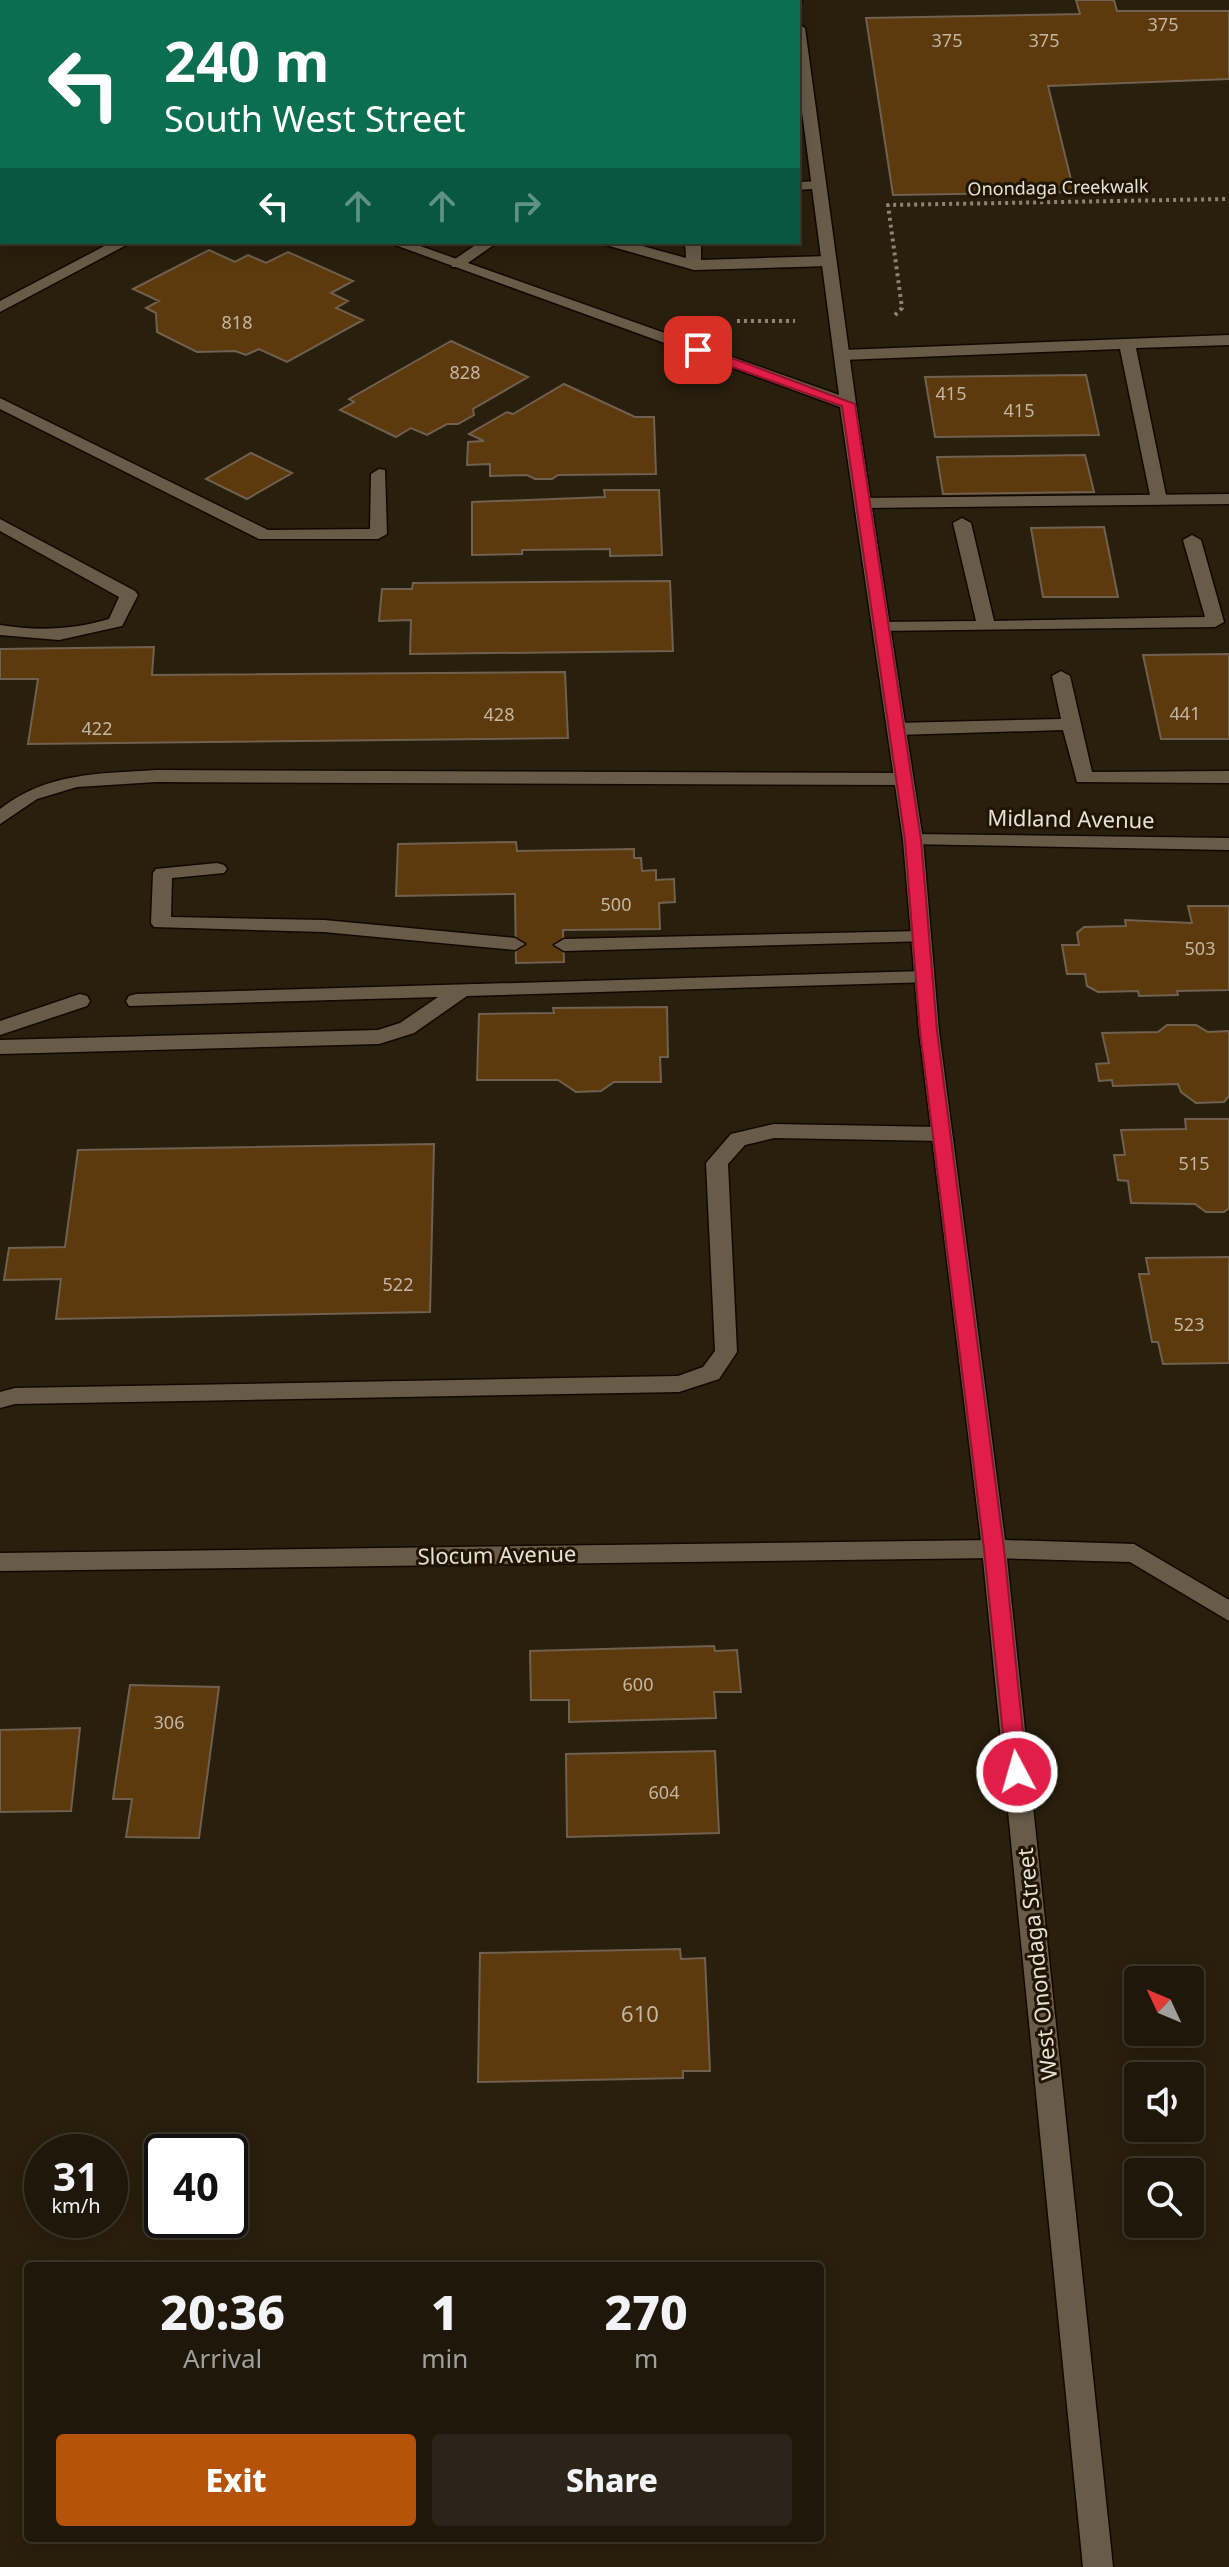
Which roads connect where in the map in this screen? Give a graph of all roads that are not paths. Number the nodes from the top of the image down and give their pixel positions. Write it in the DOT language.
graph roads {
  1 [pos="800,44"];
  2 [pos="819,185"];
  3 [pos="800,186"];
  4 [pos="120,244"];
  5 [pos="401,244"];
  6 [pos="487,244"];
  7 [pos="618,244"];
  8 [pos="693,244"];
  9 [pos="829,261"];
  10 [pos="457,264"];
  11 [pos="694,265"];
  12 [pos="0,307"];
  13 [pos="1229,340"];
  14 [pos="1127,344"];
  15 [pos="842,355"];
  16 [pos="0,403"];
  17 [pos="848,404"];
  18 [pos="379,474"];
  19 [pos="1229,499"];
  20 [pos="1159,500"];
  21 [pos="863,503"];
  22 [pos="962,523"];
  23 [pos="0,524"];
  24 [pos="1192,540"];
  25 [pos="1222,622"];
  26 [pos="986,626"];
  27 [pos="881,627"];
  28 [pos="0,630"];
  29 [pos="1061,676"];
  30 [pos="1071,724"];
  31 [pos="896,729"];
  32 [pos="1229,777"];
  33 [pos="903,779"];
  34 [pos="0,818"];
  35 [pos="913,840"];
  36 [pos="1229,844"];
  37 [pos="217,869"];
  38 [pos="921,937"];
  39 [pos="515,944"];
  40 [pos="564,945"];
  41 [pos="924,977"];
  42 [pos="462,990"];
  43 [pos="80,1001"];
  44 [pos="136,1001"];
  45 [pos="0,1028"];
  46 [pos="0,1047"];
  47 [pos="941,1134"];
  48 [pos="0,1400"];
  49 [pos="994,1549"];
  50 [pos="0,1562"];
  51 [pos="1229,1612"];
  52 [pos="1098,2567"];
  1 -- 2 [label="main road, West Onondaga Street"];
  2 -- 3 [label="main road"];
  2 -- 9 [label="main road, West Onondaga Street"];
  4 -- 12 [label="main road"];
  5 -- 10 [label="main road"];
  6 -- 10 [label="main road"];
  7 -- 11 [label="main road"];
  8 -- 11 [label="main road"];
  9 -- 11 [label="main road"];
  9 -- 15 [label="main road, West Onondaga Street"];
  10 -- 17 [label="main road"];
  13 -- 14 [label="main road"];
  14 -- 15 [label="main road"];
  14 -- 20 [label="main road"];
  15 -- 17 [label="main road, West Onondaga Street"];
  16 -- 18 [label="main road"];
  17 -- 21 [label="main road, West Onondaga Street"];
  19 -- 20 [label="main road"];
  20 -- 21 [label="main road"];
  21 -- 27 [label="main road, West Onondaga Street"];
  22 -- 26 [label="main road"];
  23 -- 28 [label="main road"];
  24 -- 25 [label="main road"];
  25 -- 26 [label="main road"];
  26 -- 27 [label="main road"];
  27 -- 31 [label="main road, West Onondaga Street"];
  29 -- 30 [label="main road"];
  30 -- 31 [label="main road"];
  30 -- 32 [label="main road"];
  31 -- 33 [label="main road, West Onondaga Street"];
  33 -- 34 [label="main road"];
  33 -- 35 [label="main road, West Onondaga Street"];
  35 -- 36 [label="main road, Midland Avenue"];
  35 -- 38 [label="main road, West Onondaga Street"];
  37 -- 39 [label="main road"];
  38 -- 40 [label="main road"];
  38 -- 41 [label="main road, West Onondaga Street"];
  41 -- 42 [label="main road"];
  41 -- 47 [label="main road, West Onondaga Street"];
  42 -- 44 [label="main road"];
  42 -- 46 [label="main road"];
  43 -- 45 [label="main road"];
  47 -- 48 [label="main road"];
  47 -- 49 [label="main road, West Onondaga Street"];
  49 -- 50 [label="main road, Slocum Avenue"];
  49 -- 51 [label="main road, Slocum Avenue"];
  49 -- 52 [label="main road, West Onondaga Street"];
}
